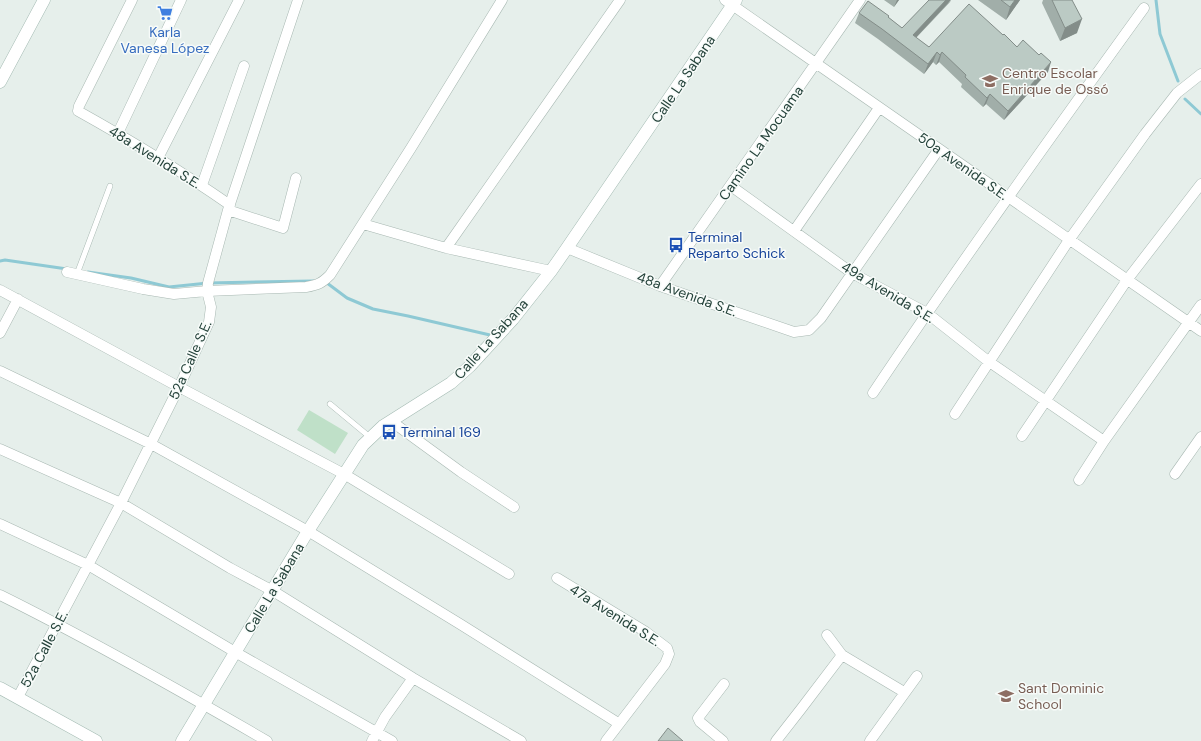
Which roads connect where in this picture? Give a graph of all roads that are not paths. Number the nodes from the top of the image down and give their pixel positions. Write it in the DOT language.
graph roads {
  1 [pos="44,0"];
  2 [pos="132,0"];
  3 [pos="182,0"];
  4 [pos="239,0"];
  5 [pos="298,0"];
  6 [pos="502,0"];
  7 [pos="620,0"];
  8 [pos="860,0"];
  9 [pos="731,2"];
  10 [pos="1144,8"];
  11 [pos="816,64"];
  12 [pos="244,66"];
  13 [pos="1201,74"];
  14 [pos="0,82"];
  15 [pos="879,108"];
  16 [pos="118,133"];
  17 [pos="939,149"];
  18 [pos="158,158"];
  19 [pos="296,178"];
  20 [pos="1201,184"];
  21 [pos="202,185"];
  22 [pos="110,186"];
  23 [pos="731,186"];
  24 [pos="1008,197"];
  25 [pos="229,208"];
  26 [pos="363,224"];
  27 [pos="794,231"];
  28 [pos="1069,240"];
  29 [pos="446,248"];
  30 [pos="567,248"];
  31 [pos="550,271"];
  32 [pos="852,272"];
  33 [pos="72,273"];
  34 [pos="1127,280"];
  35 [pos="660,286"];
  36 [pos="0,290"];
  37 [pos="207,291"];
  38 [pos="18,299"];
  39 [pos="1201,305"];
  40 [pos="926,313"];
  41 [pos="1189,323"];
  42 [pos="1201,331"];
  43 [pos="0,333"];
  44 [pos="988,361"];
  45 [pos="0,370"];
  46 [pos="179,387"];
  47 [pos="873,393"];
  48 [pos="1046,402"];
  49 [pos="330,404"];
  50 [pos="954,414"];
  51 [pos="391,421"];
  52 [pos="1022,436"];
  53 [pos="1201,437"];
  54 [pos="371,438"];
  55 [pos="1104,440"];
  56 [pos="151,444"];
  57 [pos="0,449"];
  58 [pos="344,474"];
  59 [pos="1176,474"];
  60 [pos="1079,480"];
  61 [pos="121,503"];
  62 [pos="514,507"];
  63 [pos="0,524"];
  64 [pos="308,532"];
  65 [pos="88,564"];
  66 [pos="509,574"];
  67 [pos="557,578"];
  68 [pos="273,591"];
  69 [pos="0,595"];
  70 [pos="57,624"];
  71 [pos="827,635"];
  72 [pos="236,652"];
  73 [pos="842,655"];
  74 [pos="917,676"];
  75 [pos="413,678"];
  76 [pos="724,684"];
  77 [pos="2,692"];
  78 [pos="904,692"];
  79 [pos="18,697"];
  80 [pos="204,704"];
  81 [pos="618,723"];
  82 [pos="374,736"];
  83 [pos="96,741"];
  84 [pos="182,741"];
  85 [pos="267,741"];
  86 [pos="392,741"];
  87 [pos="521,741"];
  88 [pos="606,741"];
  89 [pos="722,741"];
  90 [pos="776,741"];
  91 [pos="870,741"];
  1 -- 14 [label="street"];
  2 -- 16 [label="street, 48a Avenida S.E."];
  3 -- 16 [label="street"];
  4 -- 18 [label="street"];
  5 -- 25 [label="street, 52a Calle S.E."];
  6 -- 26 [label="street"];
  7 -- 29 [label="street"];
  8 -- 11 [label="street, Camino La Mocuama"];
  9 -- 11 [label="street, 50a Avenida S.E."];
  9 -- 30 [label="street, Calle La Sabana"];
  10 -- 24 [label="street"];
  11 -- 15 [label="street, 50a Avenida S.E."];
  11 -- 23 [label="street, Camino La Mocuama"];
  12 -- 21 [label="street"];
  13 -- 28 [label="street"];
  15 -- 17 [label="street, 50a Avenida S.E."];
  15 -- 27 [label="street"];
  16 -- 18 [label="street, 48a Avenida S.E."];
  17 -- 24 [label="street, 50a Avenida S.E."];
  17 -- 32 [label="street"];
  18 -- 21 [label="street, 48a Avenida S.E."];
  19 -- 25 [label="street, 48a Avenida S.E."];
  20 -- 34 [label="street"];
  21 -- 25 [label="street, 48a Avenida S.E."];
  22 -- 33 [label="lane"];
  23 -- 27 [label="street, 49a Avenida S.E."];
  23 -- 35 [label="street, Camino La Mocuama"];
  24 -- 28 [label="street, 50a Avenida S.E."];
  24 -- 40 [label="street"];
  25 -- 37 [label="street, 52a Calle S.E."];
  26 -- 29 [label="street"];
  26 -- 37 [label="street"];
  27 -- 32 [label="street, 49a Avenida S.E."];
  28 -- 34 [label="street, 50a Avenida S.E."];
  28 -- 44 [label="street"];
  29 -- 31 [label="street"];
  30 -- 31 [label="street, Calle La Sabana"];
  30 -- 35 [label="street, 48a Avenida S.E."];
  31 -- 51 [label="street, Calle La Sabana"];
  32 -- 35 [label="street, 48a Avenida S.E."];
  32 -- 40 [label="street, 49a Avenida S.E."];
  33 -- 37 [label="street"];
  34 -- 41 [label="street, 50a Avenida S.E."];
  34 -- 48 [label="street"];
  36 -- 38 [label="street"];
  37 -- 46 [label="street, 52a Calle S.E."];
  38 -- 43 [label="street"];
  38 -- 46 [label="street"];
  39 -- 41 [label="street"];
  40 -- 44 [label="street, 49a Avenida S.E."];
  40 -- 47 [label="street"];
  41 -- 42 [label="street, 50a Avenida S.E."];
  41 -- 55 [label="street"];
  44 -- 48 [label="street, 49a Avenida S.E."];
  44 -- 50 [label="street"];
  45 -- 56 [label="street"];
  46 -- 56 [label="street, 52a Calle S.E."];
  46 -- 58 [label="street"];
  48 -- 52 [label="street"];
  48 -- 55 [label="street, 49a Avenida S.E."];
  49 -- 54 [label="lane"];
  51 -- 54 [label="street, Calle La Sabana"];
  51 -- 62 [label="street"];
  53 -- 59 [label="street"];
  54 -- 58 [label="street, Calle La Sabana"];
  55 -- 60 [label="street"];
  56 -- 61 [label="street, 52a Calle S.E."];
  56 -- 64 [label="street"];
  57 -- 61 [label="street"];
  58 -- 64 [label="street, Calle La Sabana"];
  58 -- 66 [label="street"];
  61 -- 65 [label="street, 52a Calle S.E."];
  61 -- 68 [label="street"];
  63 -- 65 [label="street"];
  64 -- 68 [label="street, Calle La Sabana"];
  64 -- 81 [label="street"];
  65 -- 70 [label="street, 52a Calle S.E."];
  65 -- 72 [label="street"];
  67 -- 81 [label="street, 47a Avenida S.E."];
  68 -- 72 [label="street, Calle La Sabana"];
  68 -- 75 [label="street"];
  69 -- 70 [label="street"];
  70 -- 79 [label="street, 52a Calle S.E."];
  70 -- 80 [label="street"];
  71 -- 73 [label="street"];
  72 -- 80 [label="street, Calle La Sabana"];
  72 -- 82 [label="street"];
  73 -- 78 [label="street"];
  73 -- 90 [label="street"];
  74 -- 78 [label="street"];
  75 -- 82 [label="street"];
  75 -- 87 [label="street"];
  76 -- 89 [label="street"];
  77 -- 79 [label="street"];
  78 -- 91 [label="street"];
  79 -- 83 [label="street"];
  80 -- 84 [label="street, Calle La Sabana"];
  80 -- 85 [label="street"];
  81 -- 88 [label="street"];
  82 -- 86 [label="street"];
}
